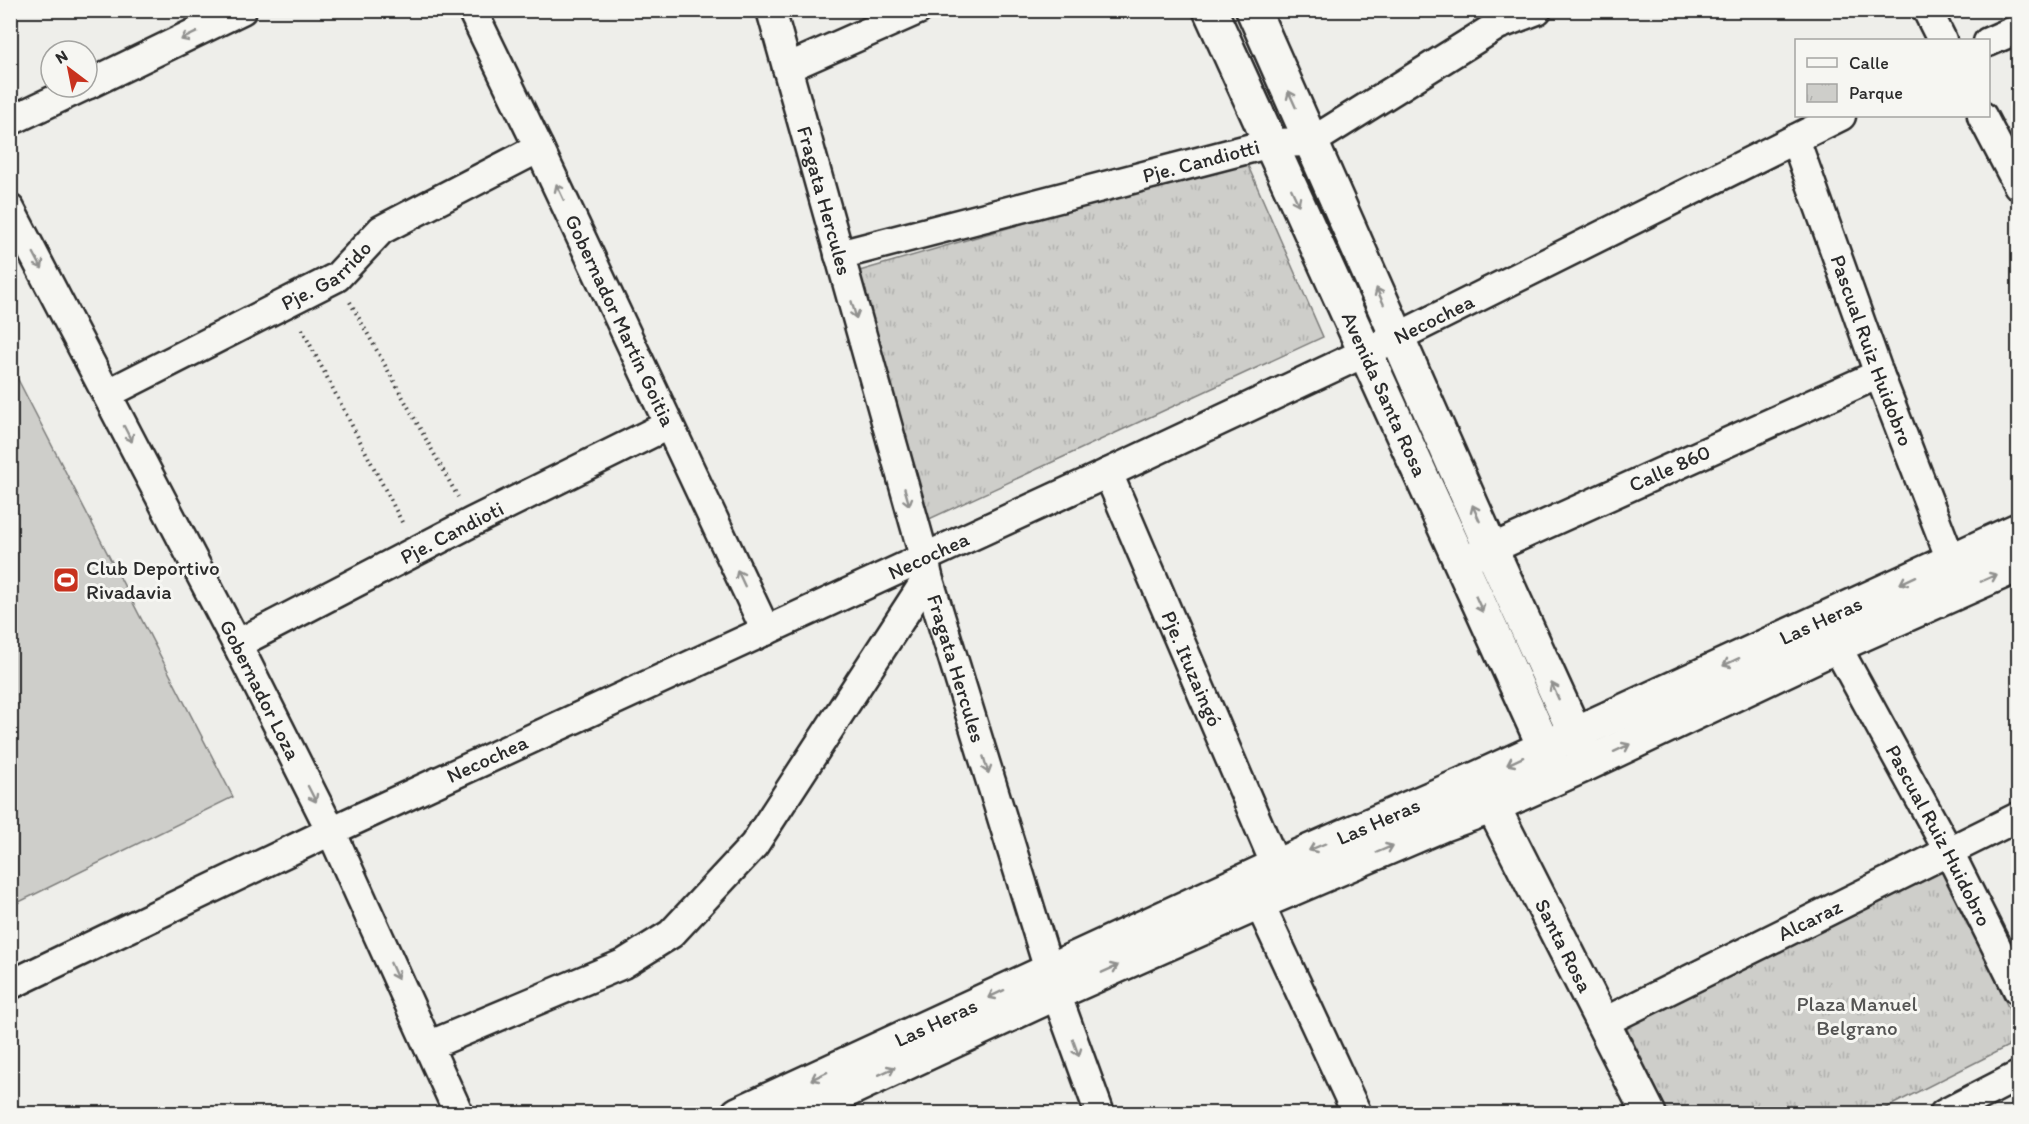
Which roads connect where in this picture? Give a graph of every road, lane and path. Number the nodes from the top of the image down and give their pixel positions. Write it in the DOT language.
graph roads {
  1 [pos="242,10"];
  2 [pos="472,10"];
  3 [pos="771,10"];
  4 [pos="918,10"];
  5 [pos="1210,10"];
  6 [pos="1254,10"];
  7 [pos="1536,10"];
  8 [pos="1927,10"];
  9 [pos="2019,29"];
  10 [pos="1942,39"];
  11 [pos="1990,42"];
  12 [pos="787,68"];
  13 [pos="99,79"];
  14 [pos="57,99"];
  15 [pos="1839,117"];
  16 [pos="1983,117"];
  17 [pos="10,121"];
  18 [pos="1796,139"];
  19 [pos="1311,142"];
  20 [pos="1271,143"];
  21 [pos="539,148"];
  22 [pos="2019,185"];
  23 [pos="10,209"];
  24 [pos="839,255"];
  25 [pos="337,277"];
  26 [pos="288,302"];
  27 [pos="1398,337"];
  28 [pos="1366,351"];
  29 [pos="1879,374"];
  30 [pos="107,394"];
  31 [pos="668,425"];
  32 [pos="1108,473"];
  33 [pos="472,522"];
  34 [pos="2019,530"];
  35 [pos="1491,549"];
  36 [pos="417,550"];
  37 [pos="1951,560"];
  38 [pos="1461,563"];
  39 [pos="2019,565"];
  40 [pos="926,567"];
  41 [pos="766,631"];
  42 [pos="1830,633"];
  43 [pos="237,644"];
  44 [pos="1574,734"];
  45 [pos="1545,747"];
  46 [pos="1589,763"];
  47 [pos="1558,776"];
  48 [pos="1486,792"];
  49 [pos="2019,817"];
  50 [pos="331,831"];
  51 [pos="1949,852"];
  52 [pos="1275,866"];
  53 [pos="1259,903"];
  54 [pos="1053,981"];
  55 [pos="10,985"];
  56 [pos="2019,990"];
  57 [pos="1602,1023"];
  58 [pos="428,1046"];
  59 [pos="2019,1076"];
  60 [pos="459,1113"];
  61 [pos="738,1113"];
  62 [pos="796,1113"];
  63 [pos="1100,1113"];
  64 [pos="1357,1113"];
  65 [pos="1649,1113"];
  66 [pos="1944,1113"];
  1 -- 13 [label="street, one-way"];
  2 -- 21 [label="street, Gobernador Martín Goitia"];
  3 -- 12 [label="street, Fragata Hercules"];
  4 -- 12 [label="street"];
  5 -- 20 [label="main road, Avenida Santa Rosa"];
  19 -- 6 [label="main road, Avenida Santa Rosa, one-way"];
  7 -- 19 [label="street"];
  8 -- 10 [label="street"];
  9 -- 11 [label="street"];
  12 -- 24 [label="street, Fragata Hercules"];
  14 -- 17 [label="street"];
  15 -- 18 [label="street, Necochea"];
  16 -- 22 [label="street"];
  18 -- 27 [label="street, Necochea"];
  18 -- 29 [label="street, Pascual Ruiz Huidobro"];
  19 -- 20 [label="street, Pje. Candiotti"];
  27 -- 19 [label="main road, Avenida Santa Rosa, one-way"];
  20 -- 24 [label="street, Pje. Candiotti"];
  20 -- 28 [label="main road, Avenida Santa Rosa, one-way"];
  21 -- 25 [label="street, Pje. Garrido"];
  31 -- 21 [label="street, Gobernador Martín Goitia, one-way"];
  23 -- 30 [label="street, Gobernador Loza, one-way"];
  24 -- 40 [label="street, Fragata Hercules, one-way"];
  25 -- 26 [label="street, Pje. Garrido"];
  25 -- 33 [label="path"];
  26 -- 30 [label="street, Pje. Garrido"];
  26 -- 36 [label="path"];
  27 -- 28 [label="street, Necochea"];
  35 -- 27 [label="main road, Avenida Santa Rosa, one-way"];
  28 -- 32 [label="street, Necochea"];
  28 -- 38 [label="main road, Avenida Santa Rosa"];
  29 -- 35 [label="street, Calle 860"];
  29 -- 37 [label="street, Pascual Ruiz Huidobro"];
  30 -- 43 [label="street, Gobernador Loza, one-way"];
  31 -- 33 [label="street, Pje. Candioti"];
  41 -- 31 [label="street, Gobernador Martín Goitia, one-way"];
  32 -- 40 [label="street, Necochea"];
  32 -- 52 [label="street, Pje. Ituzaingó"];
  33 -- 36 [label="street, Pje. Candioti"];
  34 -- 37 [label="main road, Las Heras"];
  35 -- 38 [label="street, Calle 860"];
  44 -- 35 [label="main road, Avenida Santa Rosa, one-way"];
  36 -- 43 [label="street, Pje. Candioti"];
  37 -- 42 [label="main road, Las Heras, one-way"];
  38 -- 45 [label="main road, Avenida Santa Rosa, one-way"];
  42 -- 39 [label="main road, Las Heras, one-way"];
  40 -- 41 [label="street, Necochea"];
  40 -- 54 [label="street, Fragata Hercules, one-way"];
  40 -- 58 [label="street"];
  41 -- 50 [label="street, Necochea"];
  42 -- 44 [label="main road, Las Heras, one-way"];
  46 -- 42 [label="main road, Las Heras, one-way"];
  42 -- 51 [label="street, Pascual Ruiz Huidobro"];
  43 -- 50 [label="street, Gobernador Loza, one-way"];
  44 -- 45 [label="main road, Las Heras"];
  44 -- 46 [label="main road, Avenida Santa Rosa"];
  45 -- 47 [label="main road, Avenida Santa Rosa"];
  45 -- 48 [label="main road, Las Heras, one-way"];
  46 -- 47 [label="main road, Las Heras"];
  47 -- 48 [label="main road, Las Heras"];
  48 -- 52 [label="main road, Las Heras, one-way"];
  53 -- 48 [label="main road, Las Heras, one-way"];
  48 -- 57 [label="main road, Santa Rosa"];
  49 -- 51 [label="street, Alcaraz"];
  50 -- 55 [label="street, Necochea"];
  50 -- 58 [label="street, Gobernador Loza, one-way"];
  51 -- 56 [label="street, Pascual Ruiz Huidobro"];
  51 -- 57 [label="street, Alcaraz"];
  52 -- 54 [label="main road, Las Heras"];
  54 -- 53 [label="main road, Las Heras, one-way"];
  53 -- 64 [label="street"];
  54 -- 61 [label="main road, Las Heras, one-way"];
  62 -- 54 [label="main road, Las Heras, one-way"];
  54 -- 63 [label="street, Fragata Hercules, one-way"];
  57 -- 65 [label="main road, Santa Rosa"];
  58 -- 60 [label="street, Gobernador Loza"];
  59 -- 66 [label="street"];
}
